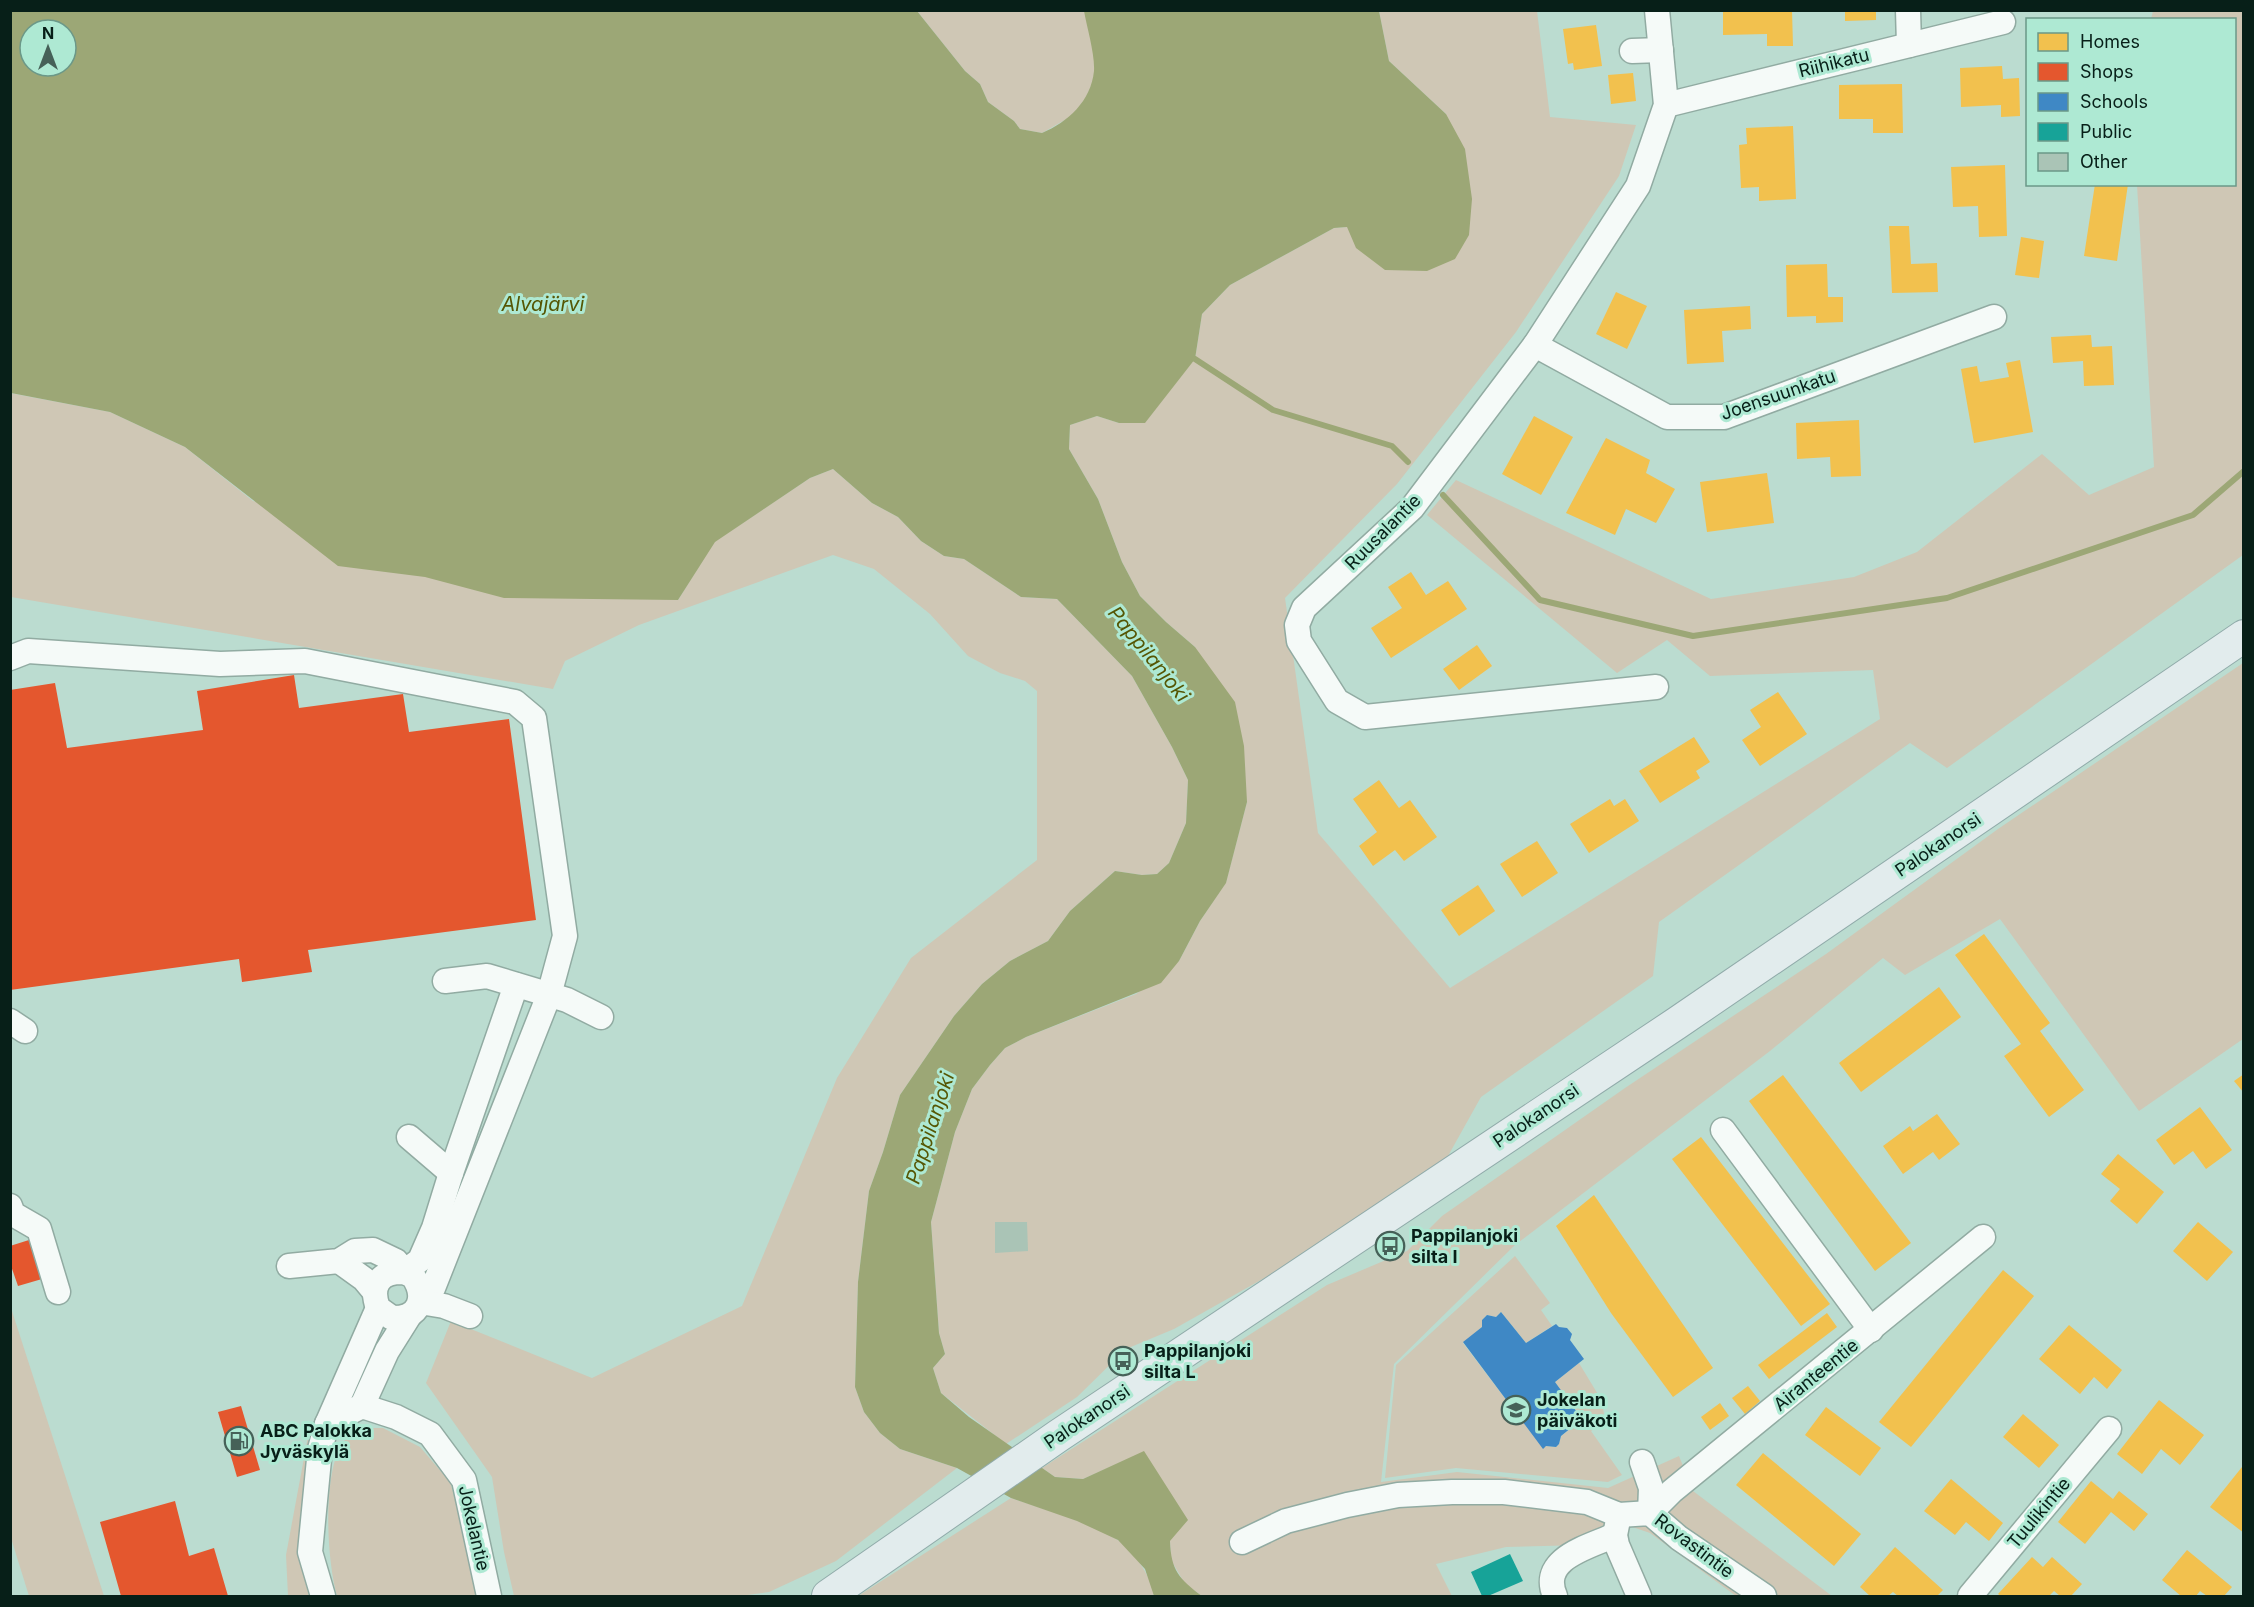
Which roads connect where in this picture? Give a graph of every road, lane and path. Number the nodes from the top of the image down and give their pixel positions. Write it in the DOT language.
graph roads {
  1 [pos="1658,10"];
  2 [pos="1908,10"];
  3 [pos="2003,22"];
  4 [pos="1909,45"];
  5 [pos="1632,51"];
  6 [pos="1661,51"];
  7 [pos="1666,105"];
  8 [pos="1994,317"];
  9 [pos="1535,345"];
  10 [pos="2244,636"];
  11 [pos="10,658"];
  12 [pos="1656,687"];
  13 [pos="445,981"];
  14 [pos="516,985"];
  15 [pos="549,995"];
  16 [pos="601,1017"];
  17 [pos="1722,1130"];
  18 [pos="409,1137"];
  19 [pos="451,1173"];
  20 [pos="10,1206"];
  21 [pos="1983,1238"];
  22 [pos="339,1261"];
  23 [pos="289,1266"];
  24 [pos="404,1272"];
  25 [pos="58,1292"];
  26 [pos="376,1300"];
  27 [pos="415,1309"];
  28 [pos="471,1316"];
  29 [pos="1871,1330"];
  30 [pos="362,1406"];
  31 [pos="327,1424"];
  32 [pos="2109,1429"];
  33 [pos="1642,1462"];
  34 [pos="1650,1513"];
  35 [pos="1617,1525"];
  36 [pos="1242,1542"];
  37 [pos="323,1596"];
  38 [pos="489,1596"];
  39 [pos="828,1596"];
  40 [pos="1555,1596"];
  41 [pos="1639,1596"];
  42 [pos="1764,1596"];
  43 [pos="1970,1596"];
  1 -- 6 [label="street, Ruusalantie"];
  2 -- 4 [label="street"];
  3 -- 4 [label="street, Riihikatu"];
  4 -- 7 [label="street, Riihikatu"];
  5 -- 6 [label="street"];
  6 -- 7 [label="street, Ruusalantie"];
  7 -- 9 [label="street, Ruusalantie"];
  8 -- 9 [label="street, Joensuunkatu"];
  9 -- 12 [label="street, Ruusalantie"];
  10 -- 39 [label="main road, Palokanorsi"];
  11 -- 15 [label="street"];
  13 -- 14 [label="street"];
  14 -- 15 [label="street"];
  14 -- 19 [label="street"];
  15 -- 16 [label="street"];
  15 -- 27 [label="street"];
  17 -- 29 [label="street"];
  18 -- 19 [label="street"];
  19 -- 24 [label="street"];
  20 -- 25 [label="street"];
  21 -- 29 [label="street, Airanteentie"];
  22 -- 23 [label="street"];
  22 -- 24 [label="street"];
  22 -- 26 [label="street"];
  24 -- 26 [label="street"];
  24 -- 27 [label="street"];
  26 -- 27 [label="street"];
  26 -- 31 [label="street"];
  27 -- 28 [label="street"];
  27 -- 30 [label="street"];
  29 -- 34 [label="street, Airanteentie"];
  30 -- 31 [label="street"];
  30 -- 38 [label="street, Jokelantie"];
  31 -- 37 [label="street"];
  32 -- 43 [label="street, Tuulikintie"];
  33 -- 34 [label="street"];
  34 -- 35 [label="street, Rovastintie"];
  34 -- 42 [label="street, Rovastintie"];
  35 -- 36 [label="street"];
  35 -- 40 [label="street"];
  35 -- 41 [label="street"];
}
